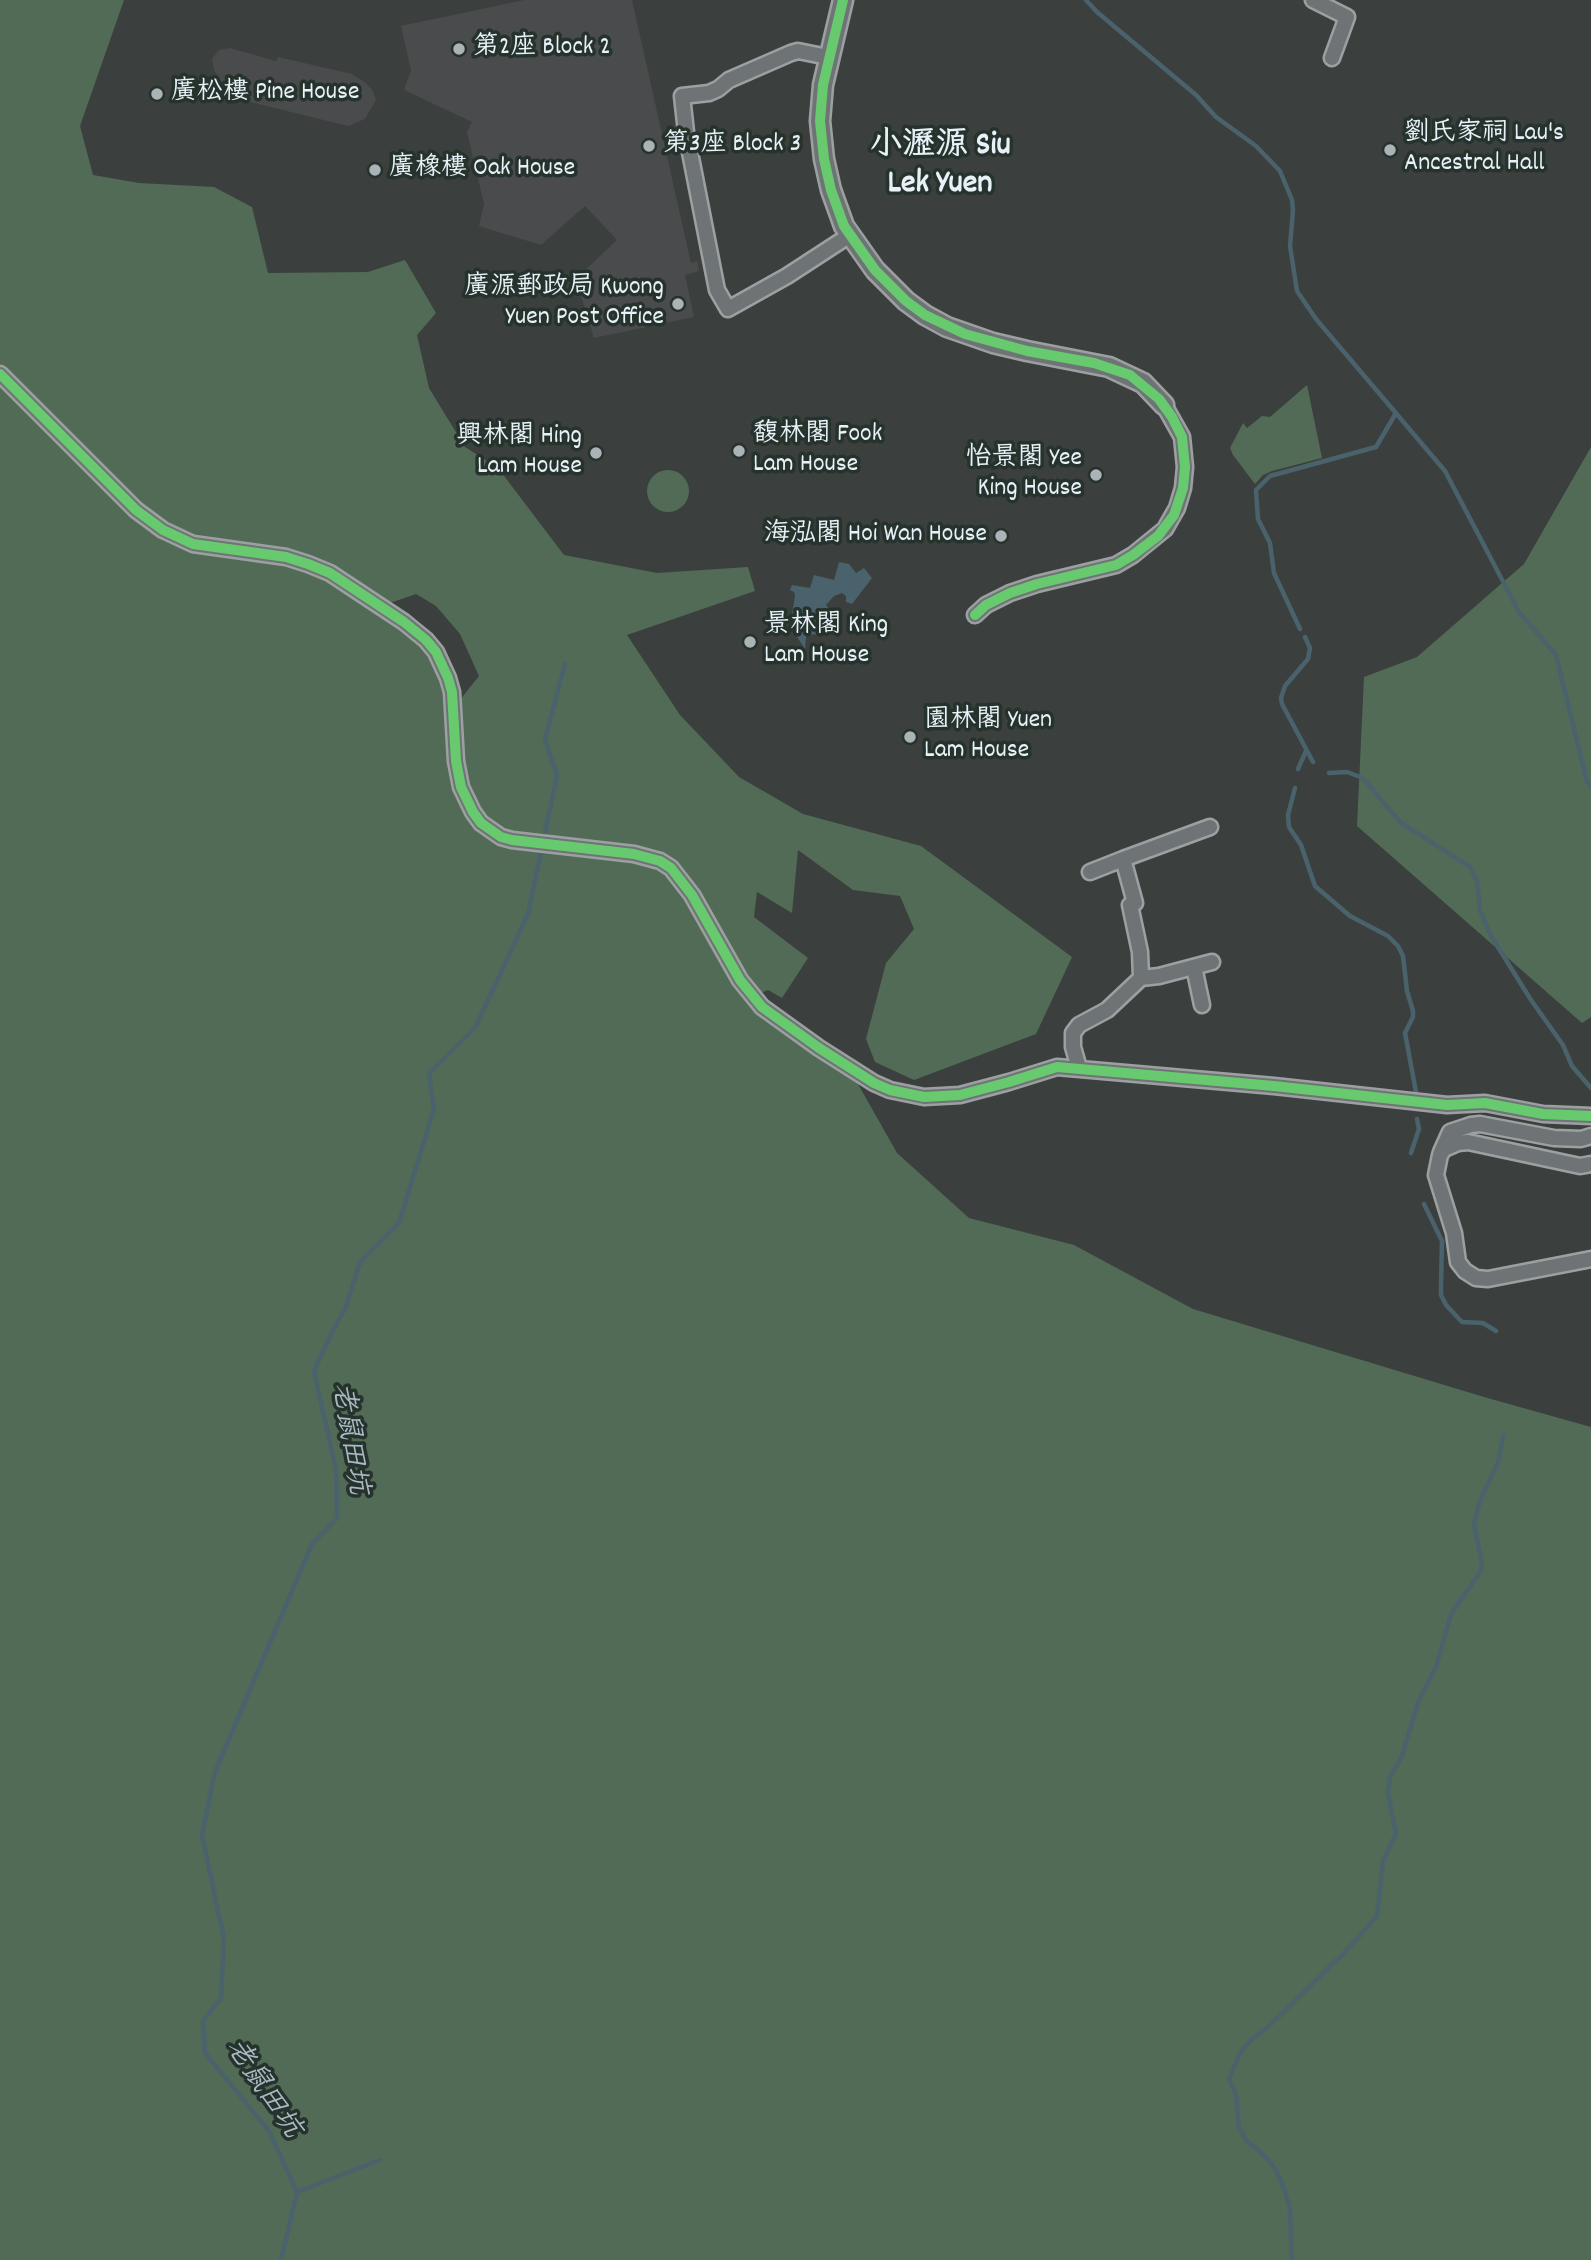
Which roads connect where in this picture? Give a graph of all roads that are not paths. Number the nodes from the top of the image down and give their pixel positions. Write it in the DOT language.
graph roads {
  1 [pos="842,0"];
  2 [pos="1313,0"];
  3 [pos="828,57"];
  4 [pos="1332,58"];
  5 [pos="850,235"];
  6 [pos="0,374"];
  7 [pos="1164,405"];
  8 [pos="975,615"];
  9 [pos="1210,827"];
  10 [pos="1123,859"];
  11 [pos="1090,872"];
  12 [pos="1212,962"];
  13 [pos="1194,967"];
  14 [pos="1141,978"];
  15 [pos="1202,1005"];
  16 [pos="1079,1068"];
  17 [pos="1591,1116"];
  18 [pos="1591,1136"];
  19 [pos="1440,1155"];
  20 [pos="1591,1164"];
  21 [pos="1591,1259"];
  1 -- 3 [label="street"];
  2 -- 4 [label="street"];
  3 -- 5 [label="street"];
  3 -- 5 [label="street"];
  5 -- 7 [label="street"];
  6 -- 16 [label="street"];
  7 -- 8 [label="street"];
  9 -- 10 [label="street"];
  10 -- 11 [label="street"];
  10 -- 14 [label="street"];
  12 -- 13 [label="street"];
  13 -- 14 [label="street"];
  13 -- 15 [label="street"];
  14 -- 16 [label="street"];
  16 -- 17 [label="street"];
  18 -- 19 [label="street"];
  19 -- 20 [label="street"];
  19 -- 21 [label="street"];
}
